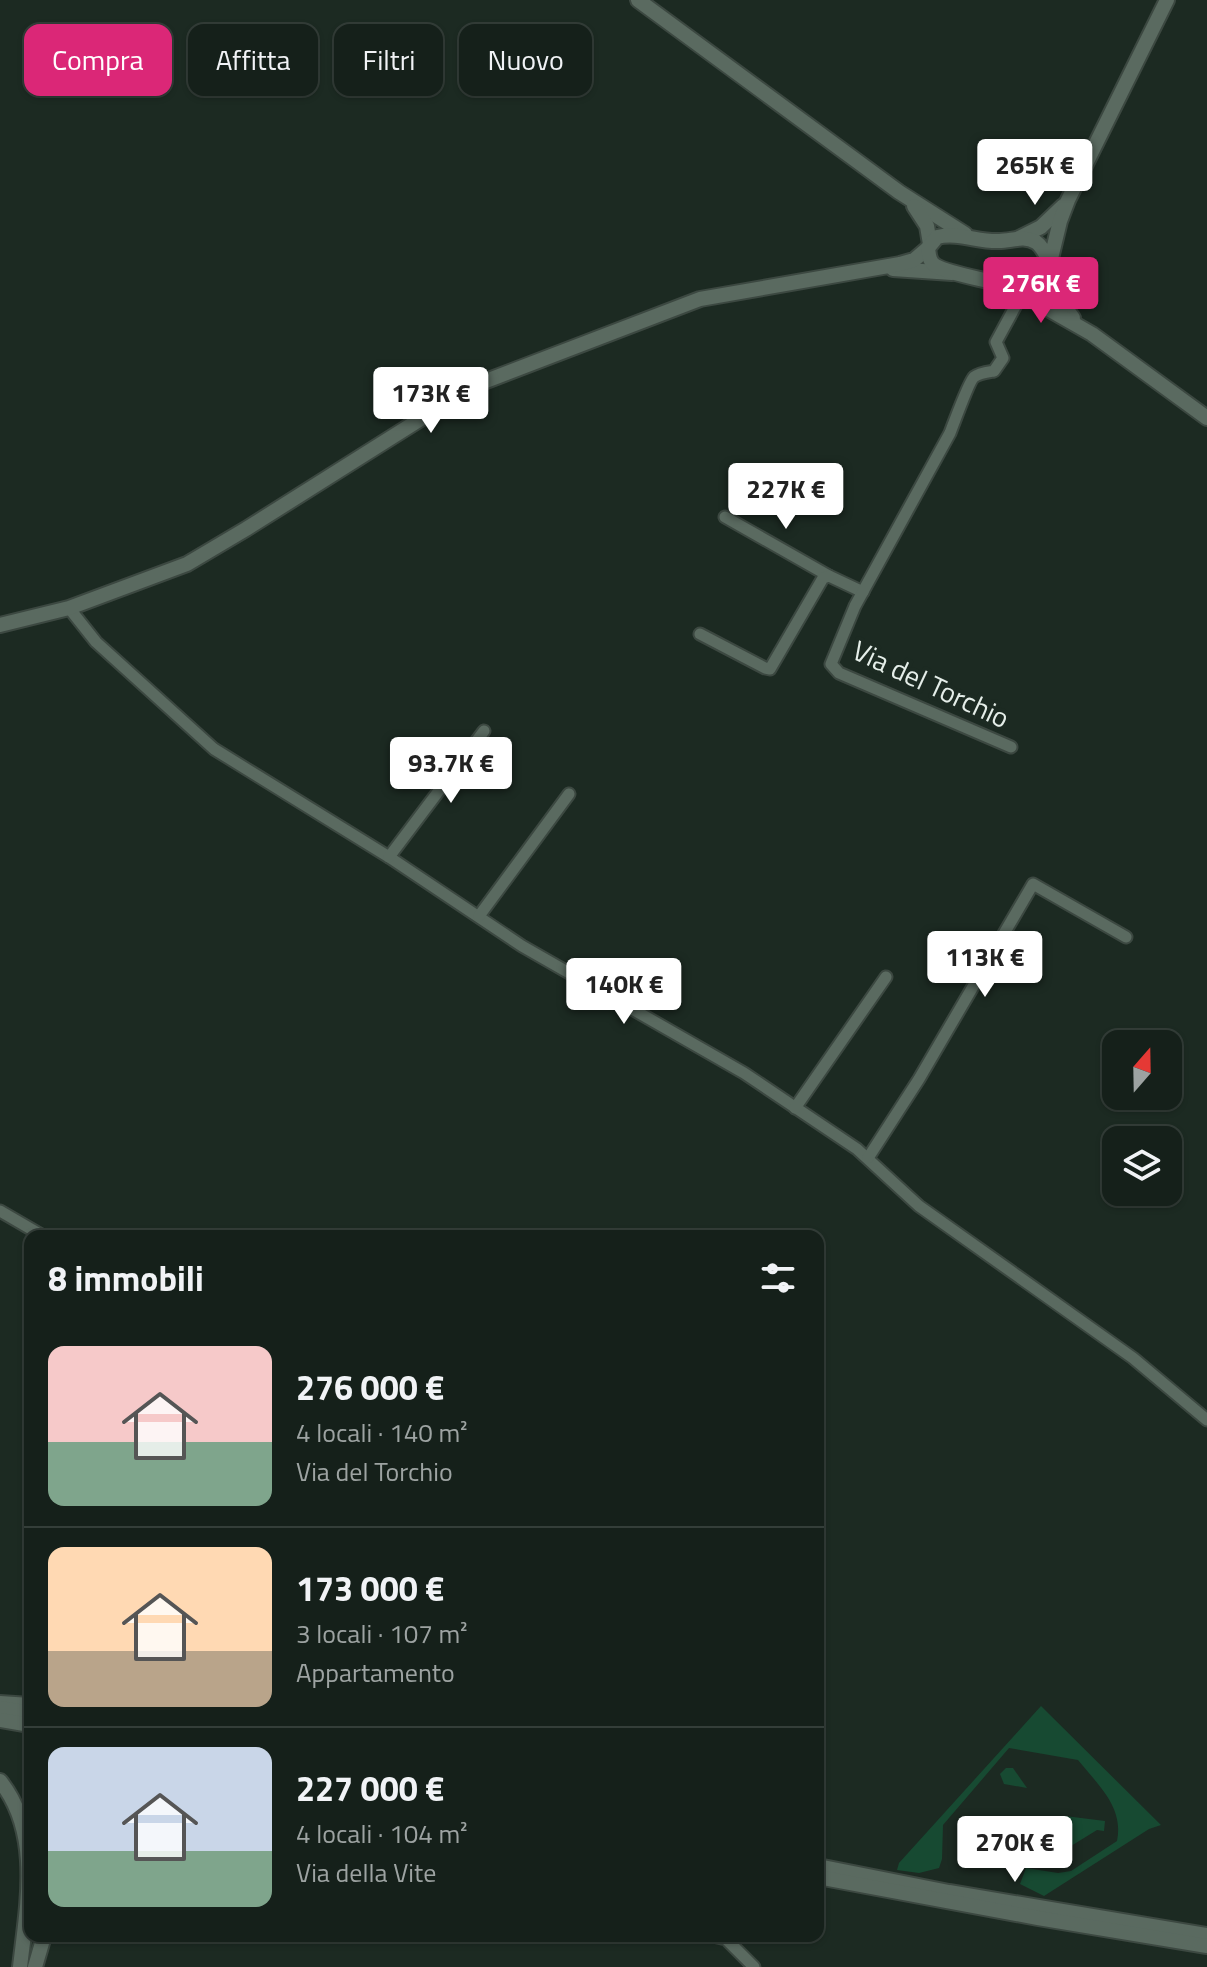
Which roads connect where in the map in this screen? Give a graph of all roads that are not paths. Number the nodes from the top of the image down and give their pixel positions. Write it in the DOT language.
graph roads {
  1 [pos="638,0"];
  2 [pos="1167,0"];
  3 [pos="899,192"];
  4 [pos="1068,200"];
  5 [pos="972,238"];
  6 [pos="1019,238"];
  7 [pos="929,246"];
  8 [pos="1050,266"];
  9 [pos="877,268"];
  10 [pos="958,273"];
  11 [pos="1008,285"];
  12 [pos="1022,294"];
  13 [pos="1092,334"];
  14 [pos="1207,418"];
  15 [pos="725,517"];
  16 [pos="829,576"];
  17 [pos="863,592"];
  18 [pos="69,608"];
  19 [pos="0,625"];
  20 [pos="700,634"];
  21 [pos="484,731"];
  22 [pos="1011,747"];
  23 [pos="569,794"];
  24 [pos="389,857"];
  25 [pos="479,916"];
  26 [pos="1126,937"];
  27 [pos="886,977"];
  28 [pos="795,1108"];
  29 [pos="868,1158"];
  30 [pos="0,1211"];
  31 [pos="33,1230"];
  32 [pos="1207,1420"];
  33 [pos="24,1705"];
  34 [pos="0,1706"];
  35 [pos="24,1712"];
  36 [pos="0,1720"];
  37 [pos="24,1724"];
  38 [pos="0,1781"];
  39 [pos="24,1835"];
  40 [pos="824,1867"];
  41 [pos="824,1878"];
  42 [pos="24,1932"];
  43 [pos="1207,1935"];
  44 [pos="26,1942"];
  45 [pos="40,1942"];
  46 [pos="729,1942"];
  47 [pos="1207,1946"];
  48 [pos="21,1967"];
  49 [pos="34,1967"];
  50 [pos="754,1967"];
  1 -- 3 [label="main road"];
  2 -- 4 [label="main road"];
  3 -- 5 [label="main road"];
  3 -- 7 [label="main road"];
  4 -- 6 [label="main road"];
  4 -- 8 [label="main road"];
  5 -- 6 [label="main road"];
  5 -- 7 [label="main road"];
  6 -- 8 [label="main road"];
  7 -- 9 [label="main road"];
  7 -- 10 [label="main road"];
  8 -- 11 [label="main road"];
  8 -- 13 [label="main road"];
  9 -- 10 [label="main road"];
  9 -- 18 [label="main road"];
  10 -- 11 [label="main road"];
  11 -- 12 [label="main road"];
  12 -- 13 [label="main road"];
  12 -- 17 [label="street, Via del Torchio"];
  13 -- 14 [label="main road"];
  15 -- 16 [label="street"];
  16 -- 17 [label="street"];
  16 -- 20 [label="street"];
  17 -- 22 [label="street, Via del Torchio"];
  18 -- 19 [label="main road"];
  18 -- 24 [label="street"];
  21 -- 24 [label="street"];
  23 -- 25 [label="street"];
  24 -- 25 [label="street"];
  25 -- 28 [label="street"];
  26 -- 29 [label="street"];
  27 -- 28 [label="street"];
  28 -- 29 [label="street"];
  29 -- 32 [label="street"];
  30 -- 31 [label="street"];
  33 -- 34 [label="main road"];
  34 -- 35 [label="main road"];
  36 -- 37 [label="main road"];
  38 -- 39 [label="main road"];
  40 -- 43 [label="main road"];
  41 -- 47 [label="main road"];
  42 -- 48 [label="main road"];
  44 -- 48 [label="main road"];
  45 -- 49 [label="main road"];
  46 -- 50 [label="street"];
}
